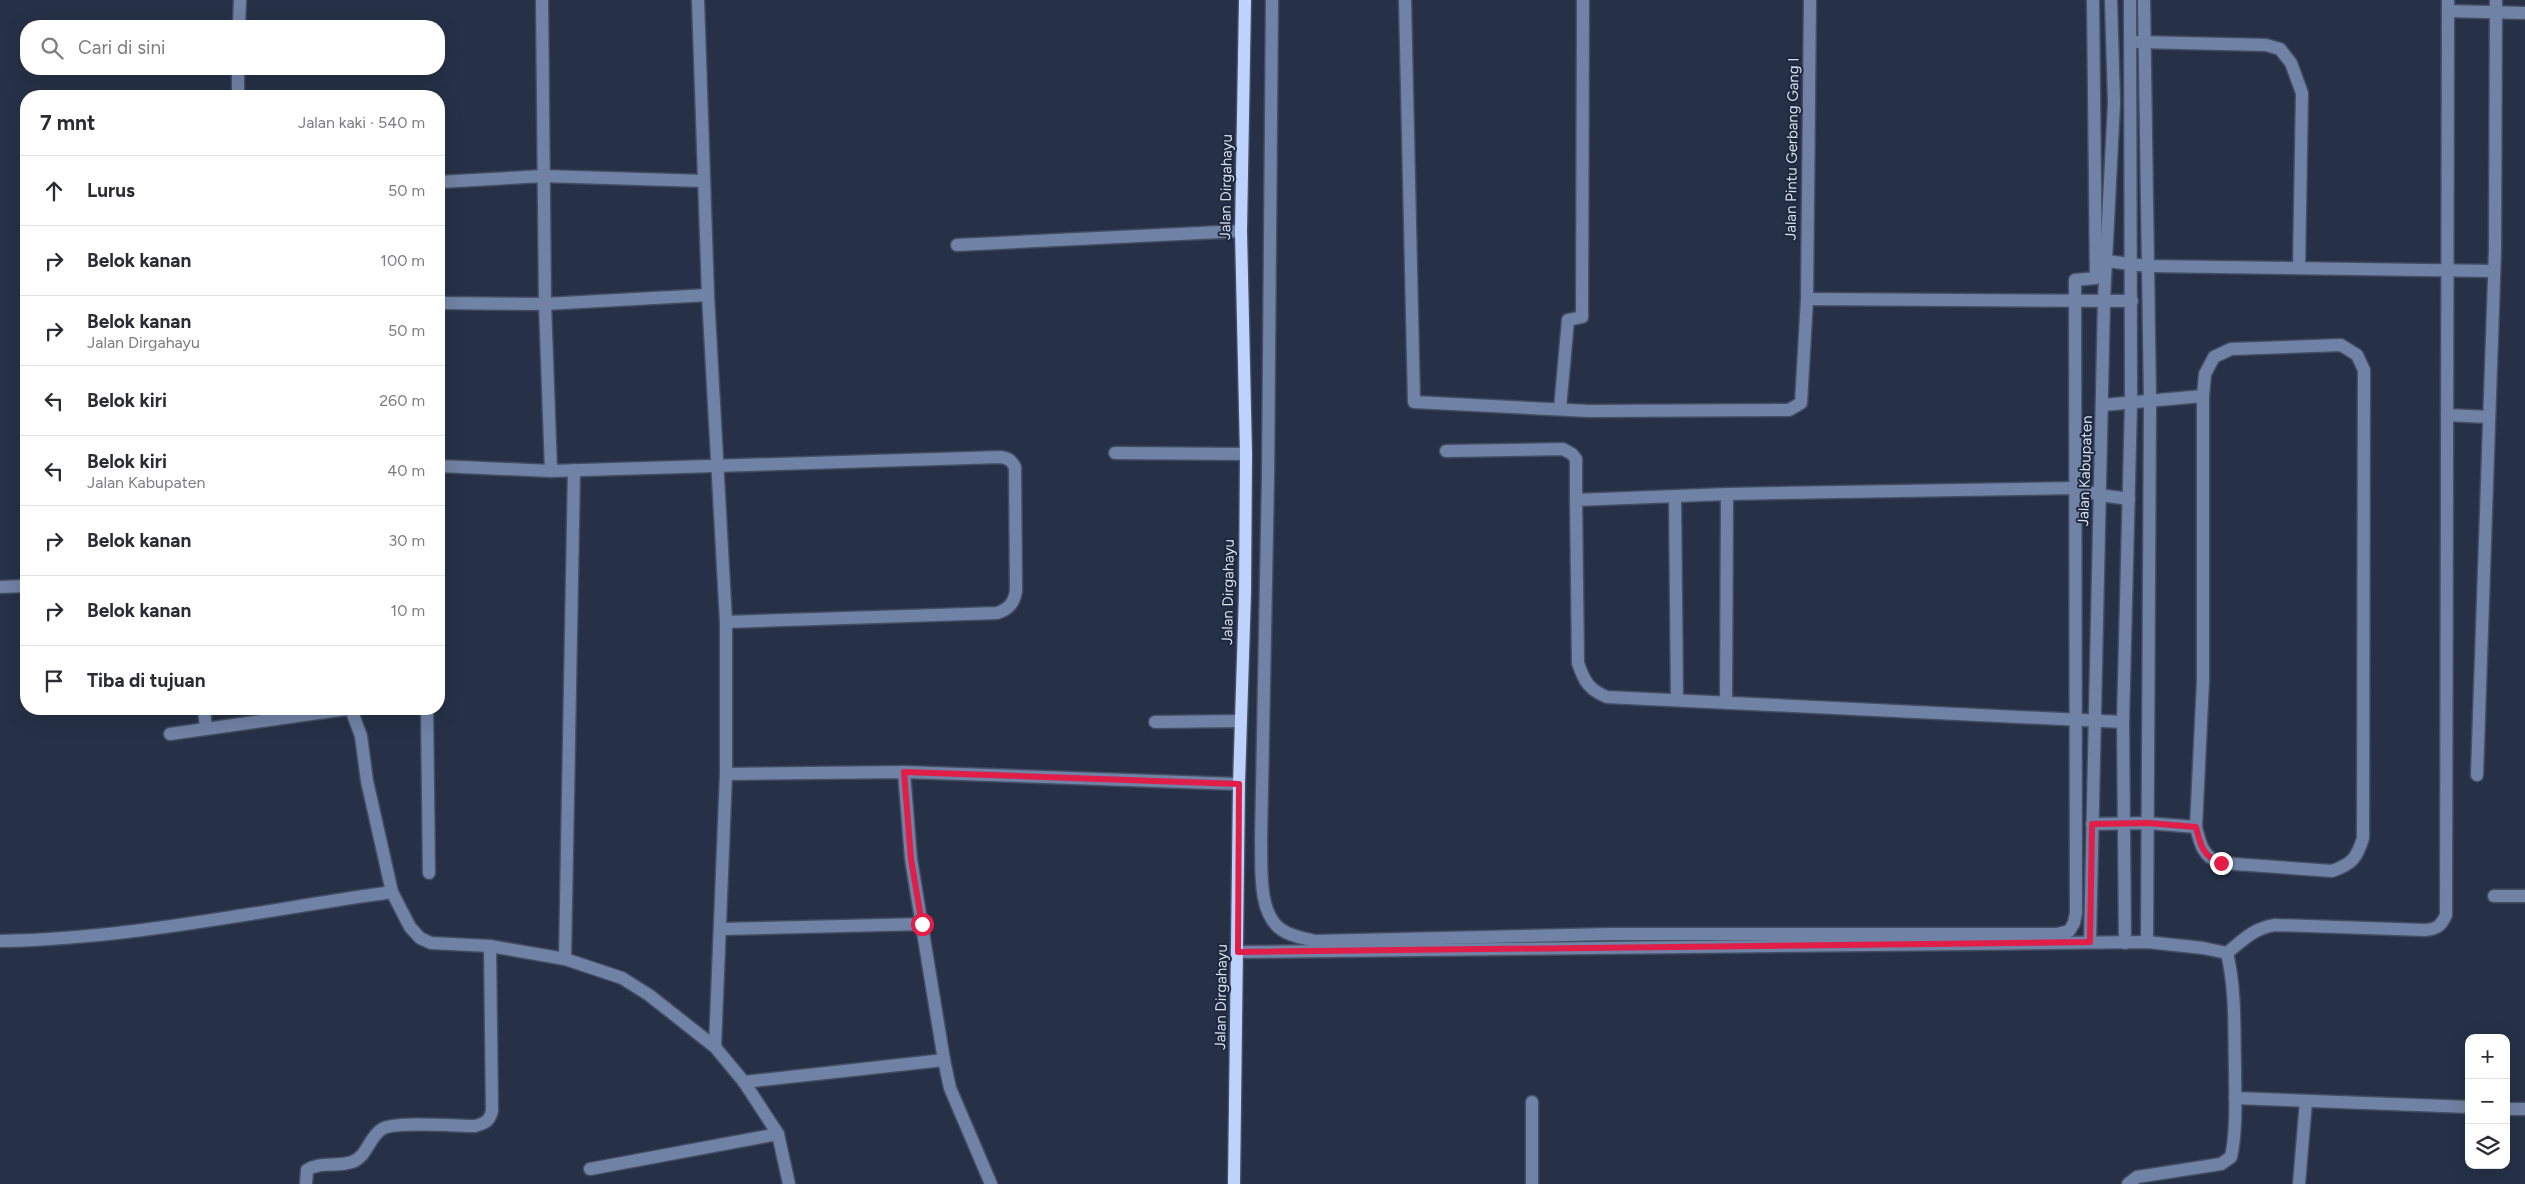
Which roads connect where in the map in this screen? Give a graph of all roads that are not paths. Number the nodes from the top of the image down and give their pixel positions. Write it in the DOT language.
graph roads {
  1 [pos="240,0"];
  2 [pos="542,0"];
  3 [pos="698,0"];
  4 [pos="1245,0"];
  5 [pos="1272,0"];
  6 [pos="1406,0"];
  7 [pos="1583,0"];
  8 [pos="1810,0"];
  9 [pos="2093,0"];
  10 [pos="2111,0"];
  11 [pos="2130,0"];
  12 [pos="2144,0"];
  13 [pos="2496,0"];
  14 [pos="2448,6"];
  15 [pos="2525,13"];
  16 [pos="2497,14"];
  17 [pos="239,20"];
  18 [pos="2131,42"];
  19 [pos="2145,42"];
  20 [pos="238,75"];
  21 [pos="238,90"];
  22 [pos="543,176"];
  23 [pos="704,181"];
  24 [pos="445,182"];
  25 [pos="1241,231"];
  26 [pos="957,245"];
  27 [pos="2106,261"];
  28 [pos="2129,264"];
  29 [pos="2147,266"];
  30 [pos="2299,268"];
  31 [pos="2447,270"];
  32 [pos="2494,271"];
  33 [pos="708,295"];
  34 [pos="1807,299"];
  35 [pos="2075,300"];
  36 [pos="2104,300"];
  37 [pos="2132,301"];
  38 [pos="445,303"];
  39 [pos="545,304"];
  40 [pos="2203,396"];
  41 [pos="2150,401"];
  42 [pos="2131,403"];
  43 [pos="2103,405"];
  44 [pos="1560,409"];
  45 [pos="2447,415"];
  46 [pos="2488,417"];
  47 [pos="1446,451"];
  48 [pos="1115,453"];
  49 [pos="1246,454"];
  50 [pos="445,466"];
  51 [pos="716,467"];
  52 [pos="574,470"];
  53 [pos="550,471"];
  54 [pos="2076,488"];
  55 [pos="1726,494"];
  56 [pos="2100,496"];
  57 [pos="1675,497"];
  58 [pos="2129,498"];
  59 [pos="1576,500"];
  60 [pos="20,586"];
  61 [pos="0,587"];
  62 [pos="726,622"];
  63 [pos="1677,700"];
  64 [pos="1726,702"];
  65 [pos="205,715"];
  66 [pos="306,715"];
  67 [pos="352,715"];
  68 [pos="427,715"];
  69 [pos="2076,719"];
  70 [pos="2094,720"];
  71 [pos="1241,721"];
  72 [pos="1155,722"];
  73 [pos="2123,722"];
  74 [pos="206,729"];
  75 [pos="170,734"];
  76 [pos="904,772"];
  77 [pos="726,774"];
  78 [pos="2477,775"];
  79 [pos="1239,784"];
  80 [pos="2122,823"];
  81 [pos="2148,823"];
  82 [pos="2092,824"];
  83 [pos="2196,827"];
  84 [pos="428,873"];
  85 [pos="392,892"];
  86 [pos="2494,896"];
  87 [pos="2525,896"];
  88 [pos="922,924"];
  89 [pos="722,929"];
  90 [pos="0,941"];
  91 [pos="2090,942"];
  92 [pos="2125,942"];
  93 [pos="2147,942"];
  94 [pos="490,946"];
  95 [pos="1238,952"];
  96 [pos="2227,953"];
  97 [pos="565,959"];
  98 [pos="715,1047"];
  99 [pos="944,1060"];
  100 [pos="744,1082"];
  101 [pos="2235,1098"];
  102 [pos="2306,1101"];
  103 [pos="1532,1102"];
  104 [pos="2465,1107"];
  105 [pos="2510,1109"];
  106 [pos="2525,1109"];
  107 [pos="778,1134"];
  108 [pos="590,1169"];
  109 [pos="306,1184"];
  110 [pos="789,1184"];
  111 [pos="991,1184"];
  112 [pos="1234,1184"];
  113 [pos="1532,1184"];
  114 [pos="2128,1184"];
  115 [pos="2299,1184"];
  1 -- 17 [label="street"];
  2 -- 22 [label="street"];
  3 -- 23 [label="street"];
  4 -- 25 [label="main road, Jalan Dirgahayu"];
  5 -- 69 [label="street"];
  6 -- 44 [label="street"];
  7 -- 44 [label="street"];
  8 -- 34 [label="street, Jalan Pintu Gerbang Gang I"];
  9 -- 35 [label="street"];
  10 -- 27 [label="street, Jalan Kabupaten"];
  11 -- 18 [label="street"];
  12 -- 19 [label="street"];
  13 -- 16 [label="street"];
  14 -- 16 [label="street"];
  14 -- 31 [label="street"];
  15 -- 16 [label="street"];
  16 -- 32 [label="street"];
  18 -- 19 [label="street"];
  18 -- 28 [label="street"];
  19 -- 29 [label="street"];
  19 -- 30 [label="street"];
  20 -- 21 [label="street"];
  22 -- 23 [label="street"];
  22 -- 24 [label="street"];
  22 -- 39 [label="street"];
  23 -- 33 [label="street"];
  25 -- 26 [label="street"];
  25 -- 49 [label="main road, Jalan Dirgahayu"];
  27 -- 28 [label="street"];
  27 -- 36 [label="street, Jalan Kabupaten"];
  28 -- 29 [label="street"];
  28 -- 37 [label="street"];
  29 -- 30 [label="street"];
  29 -- 41 [label="street"];
  30 -- 31 [label="street"];
  31 -- 32 [label="street"];
  31 -- 45 [label="street"];
  32 -- 46 [label="street"];
  33 -- 39 [label="street"];
  33 -- 51 [label="street"];
  34 -- 35 [label="street"];
  34 -- 44 [label="street, Jalan Pintu Gerbang Gang I"];
  35 -- 36 [label="street"];
  35 -- 54 [label="street"];
  36 -- 37 [label="street"];
  36 -- 43 [label="street, Jalan Kabupaten"];
  37 -- 42 [label="street"];
  38 -- 39 [label="street"];
  39 -- 53 [label="street"];
  40 -- 41 [label="street"];
  40 -- 83 [label="street"];
  40 -- 83 [label="street"];
  41 -- 42 [label="street"];
  41 -- 81 [label="street"];
  42 -- 43 [label="street"];
  42 -- 58 [label="street"];
  43 -- 56 [label="street, Jalan Kabupaten"];
  45 -- 46 [label="street"];
  45 -- 96 [label="street"];
  46 -- 78 [label="street"];
  47 -- 59 [label="street"];
  48 -- 49 [label="street"];
  49 -- 71 [label="main road, Jalan Dirgahayu"];
  50 -- 53 [label="street"];
  51 -- 52 [label="street"];
  51 -- 62 [label="street"];
  51 -- 62 [label="street"];
  52 -- 53 [label="street"];
  52 -- 97 [label="street"];
  54 -- 55 [label="street"];
  54 -- 56 [label="street"];
  54 -- 69 [label="street"];
  55 -- 57 [label="street"];
  55 -- 64 [label="street"];
  56 -- 58 [label="street"];
  56 -- 70 [label="street, Jalan Kabupaten"];
  57 -- 59 [label="street"];
  57 -- 63 [label="street"];
  58 -- 73 [label="street"];
  59 -- 63 [label="street"];
  60 -- 61 [label="street"];
  62 -- 77 [label="street"];
  63 -- 64 [label="street"];
  64 -- 69 [label="street"];
  65 -- 74 [label="street"];
  66 -- 74 [label="street"];
  67 -- 85 [label="street"];
  68 -- 84 [label="street"];
  69 -- 70 [label="street"];
  70 -- 73 [label="street"];
  70 -- 82 [label="street, Jalan Kabupaten"];
  71 -- 72 [label="street"];
  71 -- 79 [label="main road, Jalan Dirgahayu"];
  73 -- 80 [label="street"];
  74 -- 75 [label="street"];
  76 -- 77 [label="street"];
  76 -- 79 [label="street"];
  76 -- 88 [label="street"];
  77 -- 89 [label="street"];
  79 -- 95 [label="main road, Jalan Dirgahayu"];
  80 -- 81 [label="street"];
  80 -- 82 [label="street"];
  80 -- 92 [label="street"];
  81 -- 83 [label="street"];
  81 -- 93 [label="street"];
  82 -- 91 [label="street, Jalan Kabupaten"];
  85 -- 90 [label="street"];
  85 -- 94 [label="street"];
  86 -- 87 [label="street"];
  88 -- 89 [label="street"];
  88 -- 99 [label="street"];
  89 -- 98 [label="street"];
  91 -- 92 [label="street"];
  91 -- 95 [label="street"];
  92 -- 93 [label="street"];
  93 -- 96 [label="street"];
  94 -- 97 [label="street"];
  94 -- 109 [label="street"];
  95 -- 112 [label="main road, Jalan Dirgahayu"];
  96 -- 101 [label="street"];
  97 -- 98 [label="street"];
  98 -- 100 [label="street"];
  99 -- 100 [label="street"];
  99 -- 111 [label="street"];
  100 -- 107 [label="street"];
  101 -- 102 [label="street"];
  101 -- 114 [label="street"];
  102 -- 104 [label="street"];
  102 -- 115 [label="street"];
  103 -- 113 [label="street"];
  105 -- 106 [label="street"];
  107 -- 108 [label="street"];
  107 -- 110 [label="street"];
}
